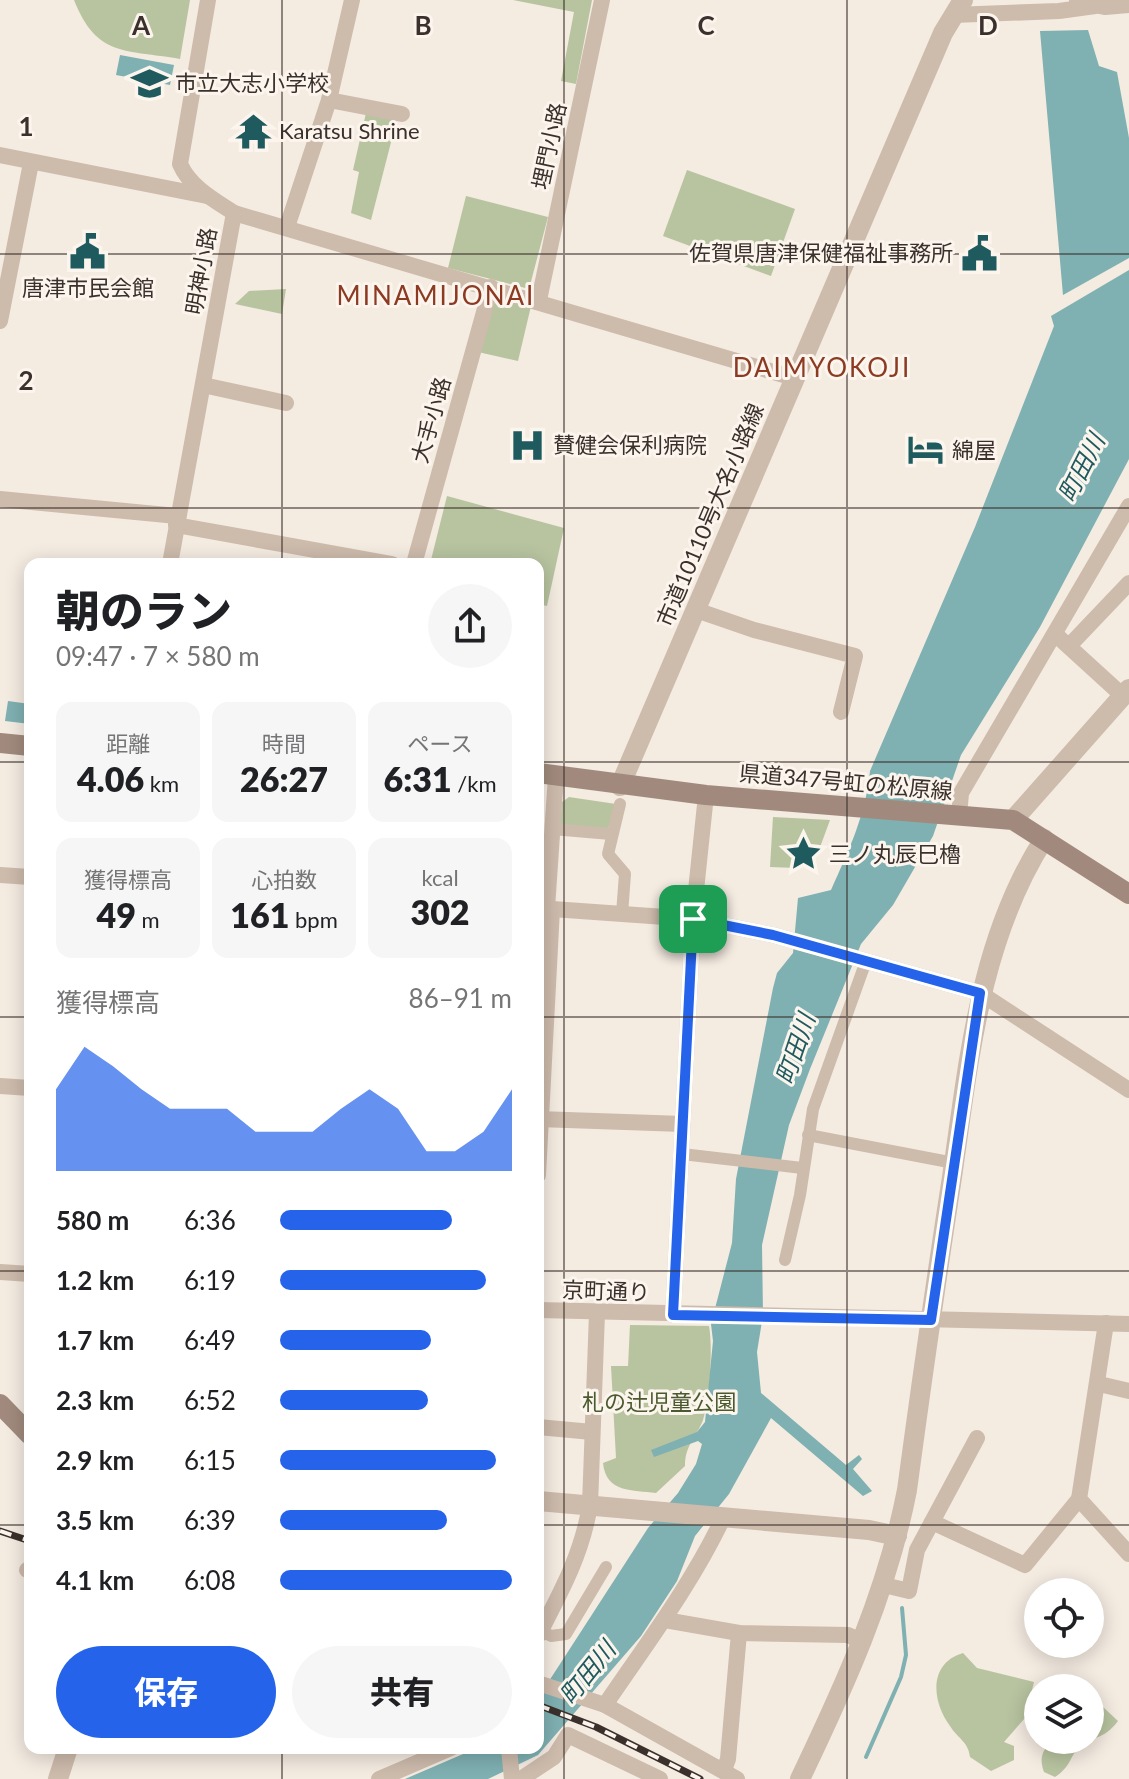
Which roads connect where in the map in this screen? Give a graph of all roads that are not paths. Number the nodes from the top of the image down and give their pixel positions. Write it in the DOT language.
graph roads {
  1 [pos="208,0"];
  2 [pos="352,0"];
  3 [pos="602,0"];
  4 [pos="1079,0"];
  5 [pos="1129,3"];
  6 [pos="1105,5"];
  7 [pos="958,8"];
  8 [pos="329,100"];
  9 [pos="402,114"];
  10 [pos="0,155"];
  11 [pos="31,163"];
  12 [pos="207,196"];
  13 [pos="234,213"];
  14 [pos="287,227"];
  15 [pos="491,287"];
  16 [pos="539,300"];
  17 [pos="0,321"];
  18 [pos="794,378"];
  19 [pos="203,385"];
  20 [pos="286,403"];
  21 [pos="0,499"];
  22 [pos="1127,515"];
  23 [pos="176,520"];
  24 [pos="171,558"];
  25 [pos="363,558"];
  26 [pos="416,558"];
  27 [pos="1129,583"];
  28 [pos="696,610"];
  29 [pos="1055,634"];
  30 [pos="1069,646"];
  31 [pos="1126,693"];
  32 [pos="841,712"];
  33 [pos="0,743"];
  34 [pos="24,745"];
  35 [pos="547,774"];
  36 [pos="620,795"];
  37 [pos="706,795"];
  38 [pos="954,815"];
  39 [pos="1013,820"];
  40 [pos="552,829"];
  41 [pos="611,834"];
  42 [pos="1044,839"];
  43 [pos="0,875"];
  44 [pos="24,877"];
  45 [pos="1129,894"];
  46 [pos="546,908"];
  47 [pos="622,914"];
  48 [pos="693,919"];
  49 [pos="866,961"];
  50 [pos="544,978"];
  51 [pos="980,993"];
  52 [pos="0,1086"];
  53 [pos="24,1088"];
  54 [pos="1129,1090"];
  55 [pos="544,1119"];
  56 [pos="683,1124"];
  57 [pos="808,1135"];
  58 [pos="682,1154"];
  59 [pos="954,1163"];
  60 [pos="802,1168"];
  61 [pos="785,1260"];
  62 [pos="0,1272"];
  63 [pos="24,1274"];
  64 [pos="544,1310"];
  65 [pos="597,1313"];
  66 [pos="673,1315"];
  67 [pos="931,1320"];
  68 [pos="1106,1323"];
  69 [pos="1129,1324"];
  70 [pos="1099,1384"];
  71 [pos="1129,1391"];
  72 [pos="0,1404"];
  73 [pos="544,1428"];
  74 [pos="24,1429"];
  75 [pos="592,1432"];
  76 [pos="977,1438"];
  77 [pos="1079,1499"];
  78 [pos="544,1501"];
  79 [pos="590,1505"];
  80 [pos="719,1515"];
  81 [pos="932,1522"];
  82 [pos="897,1536"];
  83 [pos="1129,1554"];
  84 [pos="606,1567"];
  85 [pos="884,1585"];
  86 [pos="665,1620"];
  87 [pos="544,1624"];
  88 [pos="739,1633"];
  89 [pos="544,1635"];
  90 [pos="863,1642"];
  91 [pos="544,1685"];
  92 [pos="603,1705"];
  93 [pos="66,1754"];
  94 [pos="437,1754"];
  95 [pos="510,1754"];
  96 [pos="730,1775"];
  97 [pos="58,1779"];
  98 [pos="379,1779"];
  99 [pos="512,1779"];
  100 [pos="521,1779"];
  101 [pos="660,1779"];
  102 [pos="801,1779"];
  1 -- 12 [label="street, 明神小路"];
  2 -- 8 [label="street"];
  3 -- 16 [label="street, 埋門小路"];
  4 -- 6 [label="street"];
  5 -- 6 [label="street"];
  6 -- 7 [label="street"];
  7 -- 18 [label="street, 市道10110号大名小路線"];
  8 -- 9 [label="street"];
  8 -- 14 [label="street"];
  10 -- 11 [label="street"];
  11 -- 12 [label="street"];
  11 -- 17 [label="street"];
  12 -- 13 [label="street, 明神小路"];
  13 -- 14 [label="street"];
  13 -- 19 [label="street, 明神小路"];
  14 -- 15 [label="street"];
  15 -- 16 [label="street"];
  15 -- 26 [label="street, 大手小路"];
  16 -- 18 [label="street"];
  18 -- 28 [label="street, 市道10110号大名小路線"];
  19 -- 20 [label="street"];
  19 -- 23 [label="street, 明神小路"];
  21 -- 23 [label="street"];
  22 -- 29 [label="street"];
  23 -- 24 [label="street, 明神小路"];
  23 -- 25 [label="street"];
  27 -- 30 [label="street"];
  28 -- 32 [label="street"];
  28 -- 36 [label="street, 市道10110号大名小路線"];
  29 -- 30 [label="street"];
  29 -- 38 [label="street"];
  30 -- 31 [label="street"];
  31 -- 39 [label="street"];
  33 -- 34 [label="main road"];
  35 -- 36 [label="main road, 県道347号虹の松原線"];
  35 -- 40 [label="street"];
  36 -- 37 [label="main road, 県道347号虹の松原線"];
  36 -- 41 [label="street"];
  37 -- 38 [label="main road, 県道347号虹の松原線"];
  37 -- 48 [label="street"];
  38 -- 39 [label="main road, 県道347号虹の松原線"];
  39 -- 42 [label="main road, 県道347号虹の松原線"];
  40 -- 41 [label="street"];
  40 -- 46 [label="street"];
  41 -- 47 [label="street"];
  42 -- 45 [label="main road, 県道347号虹の松原線"];
  42 -- 51 [label="street"];
  43 -- 44 [label="street"];
  46 -- 47 [label="street"];
  46 -- 50 [label="street"];
  47 -- 48 [label="street"];
  48 -- 49 [label="street"];
  48 -- 56 [label="street"];
  49 -- 51 [label="street"];
  49 -- 57 [label="street"];
  51 -- 54 [label="street"];
  51 -- 59 [label="street"];
  52 -- 53 [label="street"];
  55 -- 56 [label="street"];
  56 -- 58 [label="street"];
  57 -- 59 [label="street"];
  57 -- 60 [label="street"];
  58 -- 60 [label="street"];
  58 -- 66 [label="street"];
  59 -- 67 [label="street"];
  60 -- 61 [label="street"];
  62 -- 63 [label="street"];
  64 -- 65 [label="street, 京町通り"];
  65 -- 66 [label="street, 京町通り"];
  65 -- 75 [label="street"];
  66 -- 67 [label="street, 京町通り"];
  67 -- 68 [label="street, 京町通り"];
  67 -- 82 [label="street"];
  68 -- 69 [label="street, 京町通り"];
  68 -- 70 [label="street"];
  70 -- 71 [label="street"];
  70 -- 77 [label="street"];
  72 -- 74 [label="main road"];
  73 -- 75 [label="street"];
  75 -- 79 [label="street"];
  76 -- 81 [label="street"];
  77 -- 81 [label="street"];
  77 -- 83 [label="street"];
  78 -- 79 [label="street"];
  79 -- 80 [label="street"];
  79 -- 87 [label="street"];
  80 -- 82 [label="street"];
  80 -- 86 [label="street"];
  81 -- 85 [label="street"];
  82 -- 85 [label="street"];
  84 -- 89 [label="street"];
  85 -- 90 [label="street"];
  86 -- 88 [label="street"];
  86 -- 92 [label="street"];
  88 -- 90 [label="street"];
  88 -- 96 [label="street"];
  90 -- 102 [label="street"];
  91 -- 92 [label="street"];
  92 -- 96 [label="street"];
  93 -- 97 [label="street"];
  94 -- 98 [label="street"];
  95 -- 99 [label="street"];
  100 -- 101 [label="street"];
}
